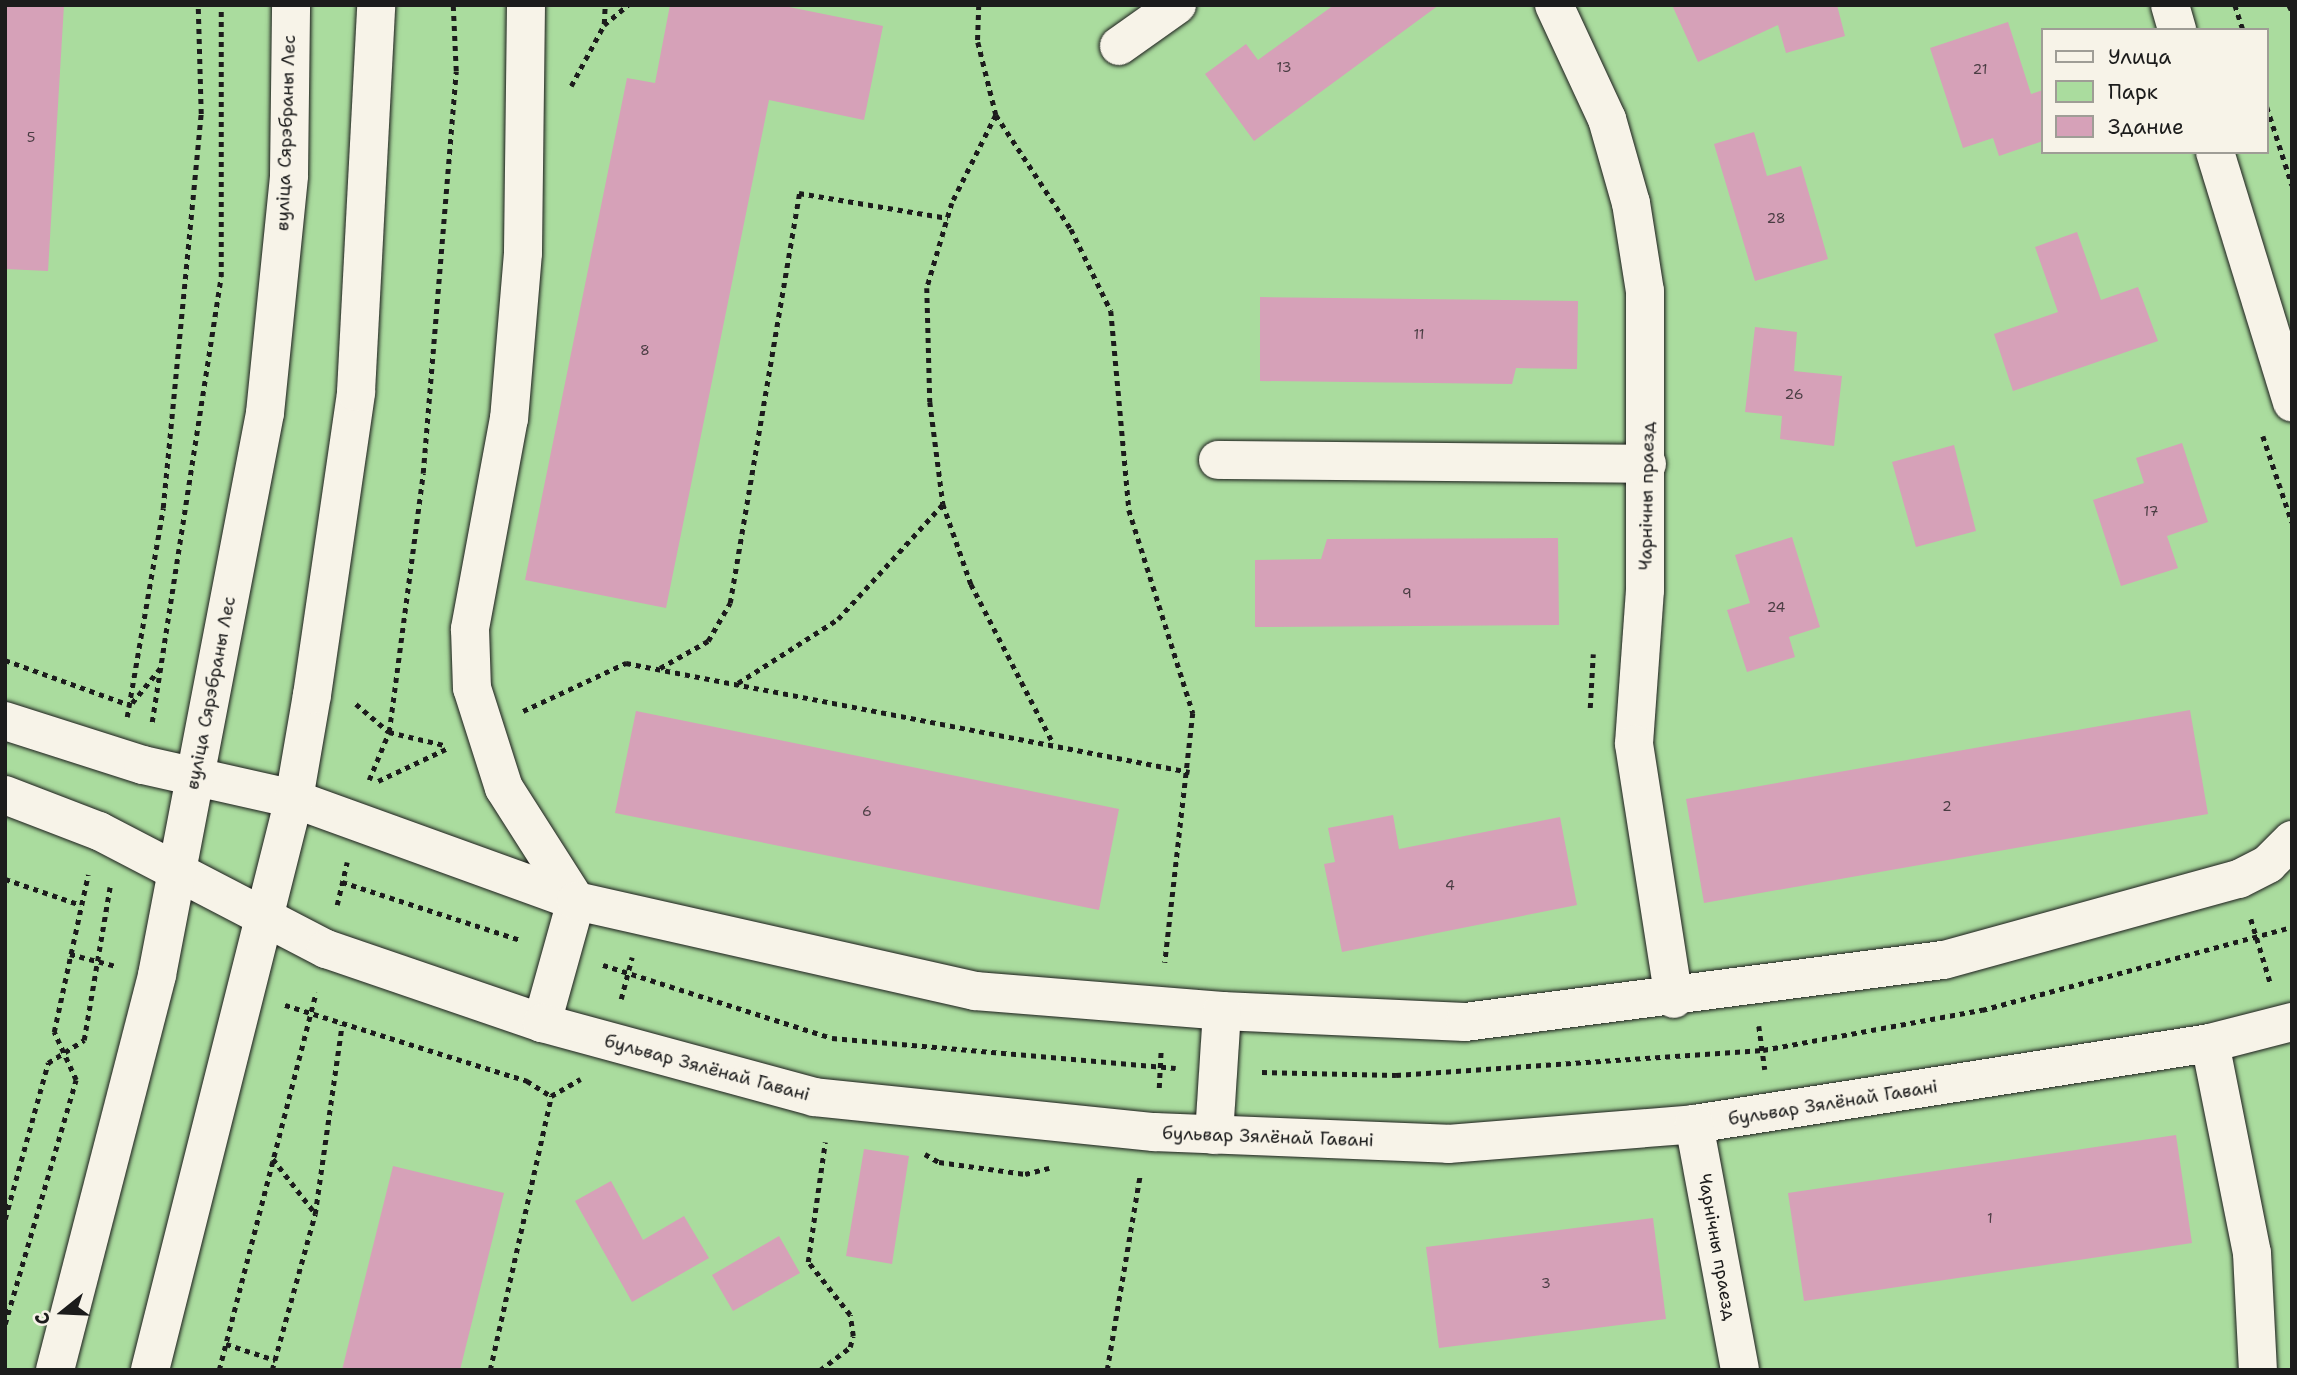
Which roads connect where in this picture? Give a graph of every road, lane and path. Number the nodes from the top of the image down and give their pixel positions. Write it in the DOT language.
graph roads {
  1 [pos="198,5"];
  2 [pos="221,5"];
  3 [pos="291,5"];
  4 [pos="376,5"];
  5 [pos="453,5"];
  6 [pos="526,5"];
  7 [pos="605,5"];
  8 [pos="628,5"];
  9 [pos="979,5"];
  10 [pos="1177,5"];
  11 [pos="1554,5"];
  12 [pos="2170,5"];
  13 [pos="2235,5"];
  14 [pos="2289,5"];
  15 [pos="2292,11"];
  16 [pos="604,25"];
  17 [pos="2176,28"];
  18 [pos="2242,28"];
  19 [pos="1119,46"];
  20 [pos="563,100"];
  21 [pos="2269,113"];
  22 [pos="996,115"];
  23 [pos="2216,154"];
  24 [pos="2292,185"];
  25 [pos="947,218"];
  26 [pos="2292,402"];
  27 [pos="1218,460"];
  28 [pos="1647,464"];
  29 [pos="943,504"];
  30 [pos="1595,642"];
  31 [pos="5,660"];
  32 [pos="659,668"];
  33 [pos="738,683"];
  34 [pos="5,721"];
  35 [pos="1593,722"];
  36 [pos="389,732"];
  37 [pos="467,738"];
  38 [pos="1053,742"];
  39 [pos="143,765"];
  40 [pos="1190,772"];
  41 [pos="194,777"];
  42 [pos="5,794"];
  43 [pos="294,799"];
  44 [pos="2292,840"];
  45 [pos="120,842"];
  46 [pos="176,875"];
  47 [pos="5,878"];
  48 [pos="2239,879"];
  49 [pos="342,882"];
  50 [pos="576,901"];
  51 [pos="640,916"];
  52 [pos="265,922"];
  53 [pos="561,954"];
  54 [pos="629,972"];
  55 [pos="1754,987"];
  56 [pos="1674,999"];
  57 [pos="1159,1006"];
  58 [pos="1222,1011"];
  59 [pos="542,1023"];
  60 [pos="2287,1023"];
  61 [pos="342,1025"];
  62 [pos="608,1041"];
  63 [pos="2210,1043"];
  64 [pos="66,1053"];
  65 [pos="1161,1068"];
  66 [pos="1219,1071"];
  67 [pos="551,1096"];
  68 [pos="1772,1113"];
  69 [pos="1695,1124"];
  70 [pos="827,1132"];
  71 [pos="1154,1132"];
  72 [pos="1214,1135"];
  73 [pos="274,1159"];
  74 [pos="315,1214"];
  75 [pos="5,1219"];
  76 [pos="5,1324"];
  77 [pos="226,1344"];
  78 [pos="275,1360"];
  79 [pos="55,1370"];
  80 [pos="150,1370"];
  81 [pos="219,1370"];
  82 [pos="272,1370"];
  83 [pos="490,1370"];
  84 [pos="820,1370"];
  85 [pos="1107,1370"];
  86 [pos="1740,1370"];
  87 [pos="2258,1370"];
  1 -- 31 [label="path"];
  2 -- 39 [label="path"];
  3 -- 41 [label="street, вуліца Сярэбраны Лес"];
  4 -- 43 [label="street"];
  5 -- 36 [label="path"];
  6 -- 37 [label="street"];
  7 -- 16 [label="path"];
  8 -- 16 [label="path"];
  9 -- 22 [label="path"];
  10 -- 19 [label="street"];
  11 -- 28 [label="street, Чарнічны праезд"];
  12 -- 17 [label="street"];
  13 -- 18 [label="path"];
  14 -- 15 [label="path"];
  16 -- 20 [label="path"];
  21 -- 24 [label="path"];
  22 -- 25 [label="path"];
  22 -- 40 [label="path"];
  23 -- 26 [label="street"];
  25 -- 29 [label="path"];
  25 -- 32 [label="path"];
  27 -- 28 [label="street"];
  28 -- 56 [label="street, Чарнічны праезд"];
  29 -- 33 [label="path"];
  29 -- 38 [label="path"];
  30 -- 35 [label="path"];
  32 -- 33 [label="path"];
  32 -- 37 [label="path"];
  33 -- 38 [label="path"];
  34 -- 39 [label="street"];
  36 -- 37 [label="path"];
  36 -- 37 [label="path"];
  37 -- 50 [label="street"];
  38 -- 40 [label="path"];
  39 -- 41 [label="street"];
  40 -- 57 [label="path"];
  41 -- 43 [label="street"];
  41 -- 46 [label="street, вуліца Сярэбраны Лес"];
  42 -- 45 [label="street, бульвар Зялёнай Гавані"];
  43 -- 50 [label="street"];
  43 -- 52 [label="street"];
  44 -- 48 [label="street"];
  45 -- 46 [label="street, бульвар Зялёнай Гавані"];
  45 -- 64 [label="path"];
  46 -- 52 [label="street, бульвар Зялёнай Гавані"];
  46 -- 79 [label="street, вуліца Сярэбраны Лес"];
  47 -- 64 [label="path"];
  48 -- 55 [label="street"];
  48 -- 60 [label="path"];
  49 -- 53 [label="path"];
  50 -- 51 [label="street"];
  50 -- 53 [label="street"];
  51 -- 54 [label="path"];
  51 -- 57 [label="street"];
  52 -- 59 [label="street, бульвар Зялёнай Гавані"];
  52 -- 80 [label="street"];
  53 -- 54 [label="path"];
  53 -- 59 [label="street"];
  54 -- 62 [label="path"];
  54 -- 65 [label="path"];
  55 -- 56 [label="street"];
  55 -- 68 [label="path"];
  56 -- 58 [label="street"];
  57 -- 58 [label="street"];
  57 -- 65 [label="path"];
  58 -- 66 [label="street"];
  59 -- 62 [label="street, бульвар Зялёнай Гавані"];
  60 -- 63 [label="street, бульвар Зялёнай Гавані"];
  61 -- 67 [label="path"];
  61 -- 73 [label="path"];
  61 -- 74 [label="path"];
  62 -- 67 [label="path"];
  62 -- 71 [label="street, бульвар Зялёнай Гавані"];
  63 -- 68 [label="street, бульвар Зялёнай Гавані"];
  63 -- 87 [label="street"];
  64 -- 75 [label="path"];
  64 -- 76 [label="path"];
  65 -- 66 [label="path"];
  65 -- 71 [label="path"];
  66 -- 72 [label="street"];
  67 -- 83 [label="path"];
  68 -- 69 [label="street, бульвар Зялёнай Гавані"];
  69 -- 72 [label="street, бульвар Зялёнай Гавані"];
  69 -- 86 [label="street, Чарнічны праезд"];
  70 -- 84 [label="path"];
  71 -- 72 [label="street, бульвар Зялёнай Гавані"];
  71 -- 85 [label="path"];
  73 -- 74 [label="path"];
  73 -- 77 [label="path"];
  74 -- 78 [label="path"];
  77 -- 78 [label="path"];
  77 -- 81 [label="path"];
  78 -- 82 [label="path"];
}
